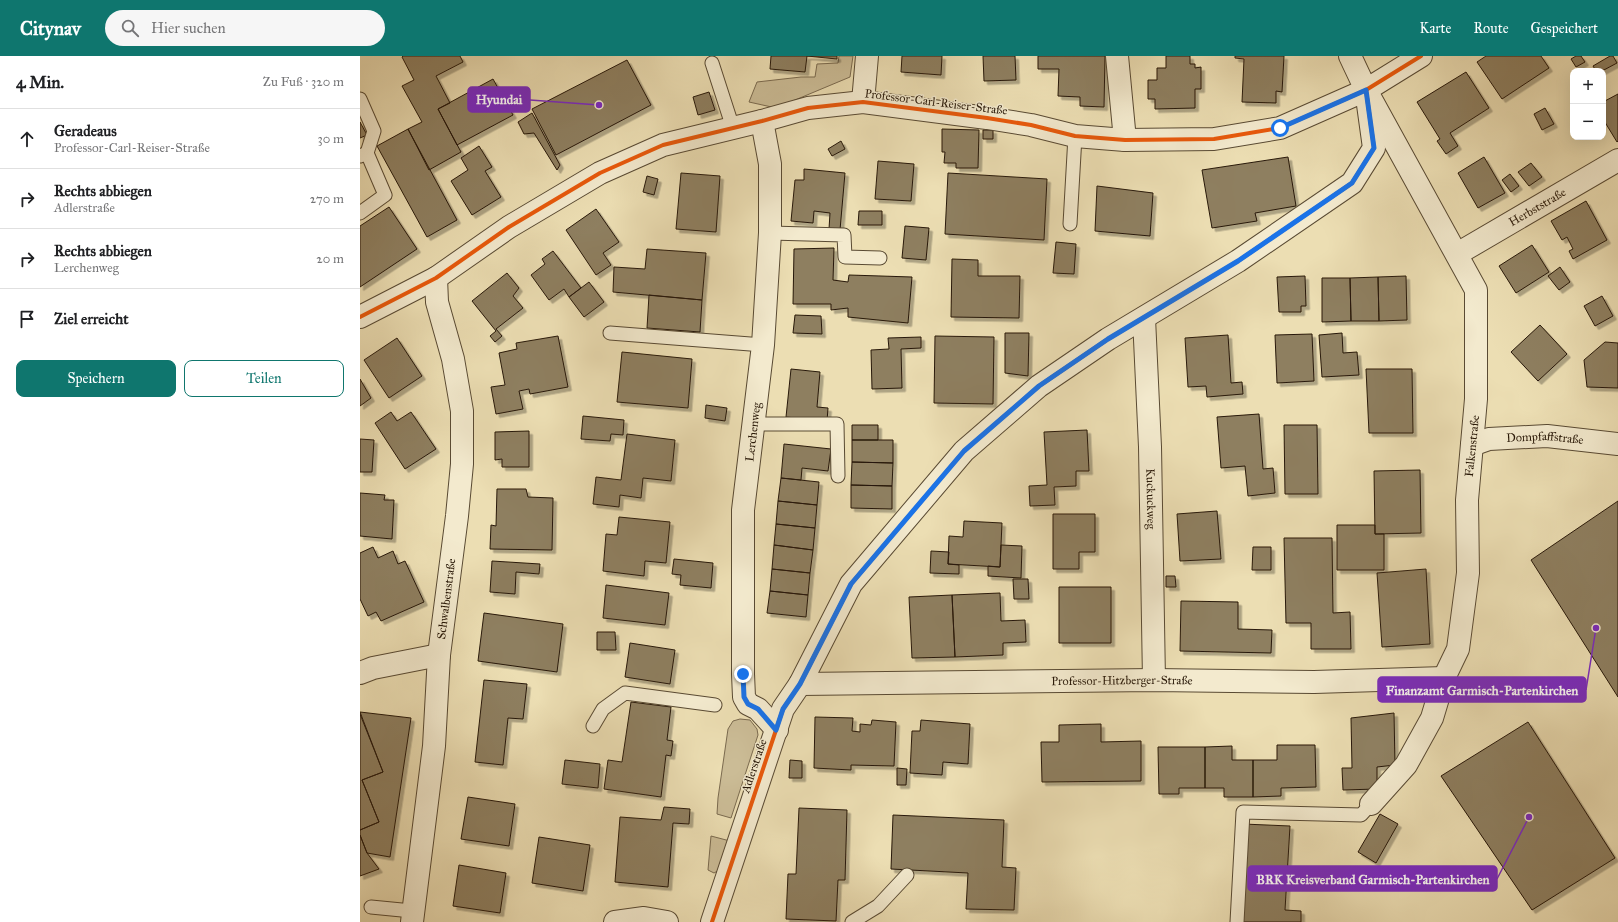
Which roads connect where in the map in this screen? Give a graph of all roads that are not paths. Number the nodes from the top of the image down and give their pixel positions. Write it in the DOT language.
graph roads {
  1 [pos="867,56"];
  2 [pos="1117,56"];
  3 [pos="1350,56"];
  4 [pos="1421,56"];
  5 [pos="712,63"];
  6 [pos="1366,90"];
  7 [pos="360,99"];
  8 [pos="863,102"];
  9 [pos="762,121"];
  10 [pos="733,128"];
  11 [pos="1075,136"];
  12 [pos="1125,140"];
  13 [pos="363,155"];
  14 [pos="1618,160"];
  15 [pos="360,213"];
  16 [pos="1070,224"];
  17 [pos="770,233"];
  18 [pos="1457,254"];
  19 [pos="880,258"];
  20 [pos="436,278"];
  21 [pos="360,317"];
  22 [pos="1144,318"];
  23 [pos="610,333"];
  24 [pos="763,345"];
  25 [pos="754,424"];
  26 [pos="1618,444"];
  27 [pos="1472,446"];
  28 [pos="838,476"];
  29 [pos="439,655"];
  30 [pos="360,673"];
  31 [pos="1444,678"];
  32 [pos="1154,680"];
  33 [pos="800,684"];
  34 [pos="715,705"];
  35 [pos="592,726"];
  36 [pos="776,730"];
  37 [pos="1371,804"];
  38 [pos="907,875"];
  39 [pos="371,907"];
  40 [pos="412,916"];
  41 [pos="615,922"];
  42 [pos="668,922"];
  43 [pos="712,922"];
  44 [pos="852,922"];
  45 [pos="1237,922"];
  1 -- 8 [label="street"];
  2 -- 12 [label="street"];
  3 -- 6 [label="street"];
  4 -- 6 [label="street, Professor-Carl-Reiser-Straße"];
  5 -- 10 [label="lane"];
  6 -- 12 [label="street, Professor-Carl-Reiser-Straße"];
  6 -- 18 [label="street, Falkenstraße"];
  6 -- 22 [label="street, Adlerstraße"];
  7 -- 13 [label="lane"];
  8 -- 9 [label="street, Professor-Carl-Reiser-Straße"];
  8 -- 11 [label="street, Professor-Carl-Reiser-Straße"];
  9 -- 10 [label="street, Professor-Carl-Reiser-Straße"];
  9 -- 17 [label="street, Lerchenweg"];
  10 -- 20 [label="street, Professor-Carl-Reiser-Straße"];
  11 -- 12 [label="street, Professor-Carl-Reiser-Straße"];
  11 -- 16 [label="lane"];
  13 -- 15 [label="lane"];
  14 -- 18 [label="street, Herbststraße"];
  17 -- 19 [label="lane"];
  17 -- 24 [label="street, Lerchenweg"];
  18 -- 27 [label="street, Falkenstraße"];
  20 -- 21 [label="street, Professor-Carl-Reiser-Straße"];
  20 -- 29 [label="street, Schwalbenstraße"];
  22 -- 32 [label="street, Kuckuckweg"];
  22 -- 33 [label="street, Adlerstraße"];
  23 -- 24 [label="lane"];
  24 -- 25 [label="street, Lerchenweg"];
  25 -- 28 [label="lane"];
  25 -- 36 [label="street, Lerchenweg"];
  26 -- 27 [label="street, Dompfaffstraße"];
  27 -- 31 [label="street, Falkenstraße"];
  29 -- 30 [label="street"];
  29 -- 40 [label="street, Schwalbenstraße"];
  31 -- 32 [label="street, Professor-Hitzberger-Straße"];
  31 -- 37 [label="street, Falkenstraße"];
  32 -- 33 [label="street, Professor-Hitzberger-Straße"];
  33 -- 36 [label="street, Adlerstraße"];
  34 -- 35 [label="lane"];
  36 -- 43 [label="street, Adlerstraße"];
  37 -- 45 [label="lane"];
  38 -- 44 [label="lane"];
  39 -- 40 [label="lane"];
  41 -- 42 [label="street"];
}
